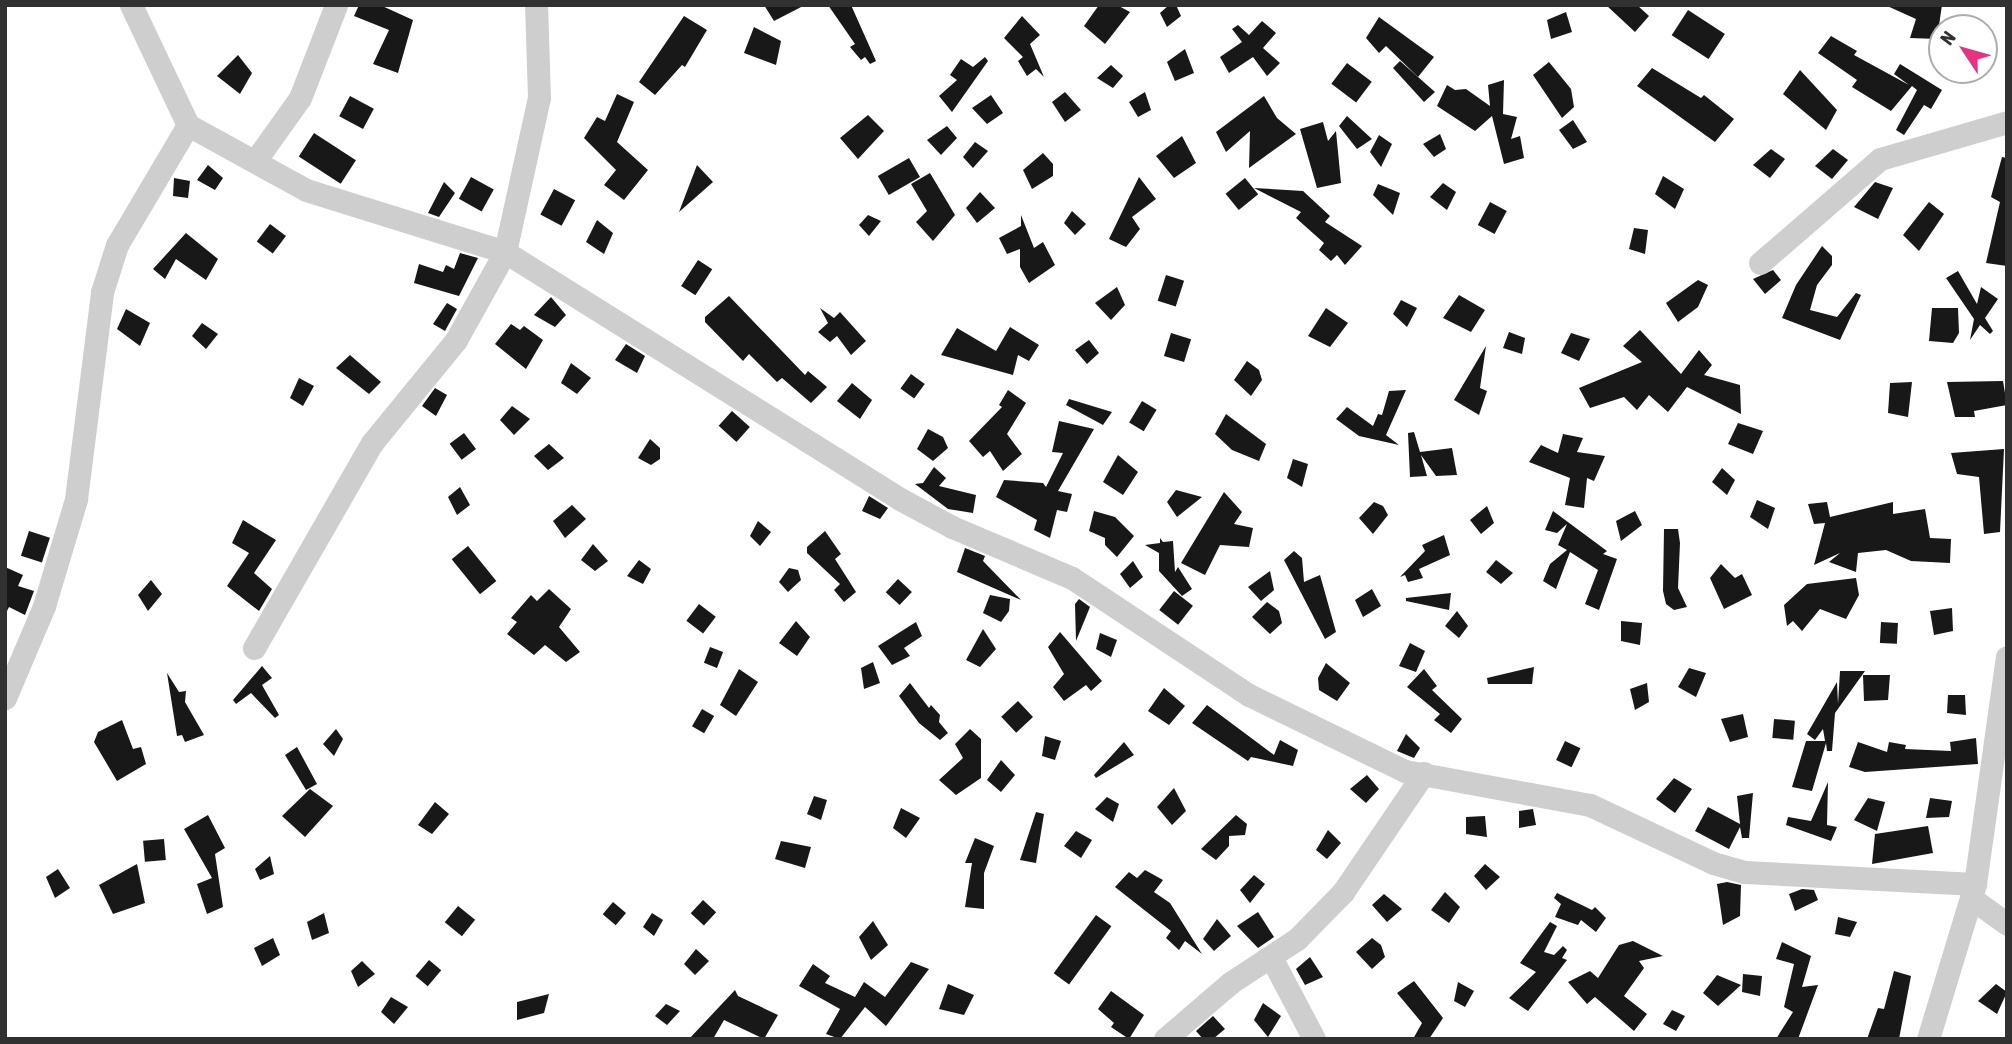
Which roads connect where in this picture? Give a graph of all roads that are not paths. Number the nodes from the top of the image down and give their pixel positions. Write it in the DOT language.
graph roads {
  1 [pos="131,5"];
  2 [pos="336,5"];
  3 [pos="536,5"];
  4 [pos="2007,122"];
  5 [pos="188,125"];
  6 [pos="255,161"];
  7 [pos="505,252"];
  8 [pos="1760,263"];
  9 [pos="254,648"];
  10 [pos="2007,657"];
  11 [pos="5,698"];
  12 [pos="1423,773"];
  13 [pos="1973,891"];
  14 [pos="2007,924"];
  15 [pos="1271,957"];
  16 [pos="1165,1039"];
  17 [pos="1314,1039"];
  18 [pos="1928,1039"];
  1 -- 5 [label="street"];
  2 -- 6 [label="street"];
  3 -- 7 [label="street"];
  4 -- 8 [label="street"];
  5 -- 6 [label="street"];
  5 -- 11 [label="street"];
  6 -- 7 [label="street"];
  7 -- 9 [label="street"];
  7 -- 12 [label="street"];
  10 -- 13 [label="street"];
  12 -- 13 [label="street"];
  12 -- 15 [label="street"];
  13 -- 14 [label="street"];
  13 -- 18 [label="street"];
  15 -- 16 [label="street"];
  15 -- 17 [label="street"];
}
